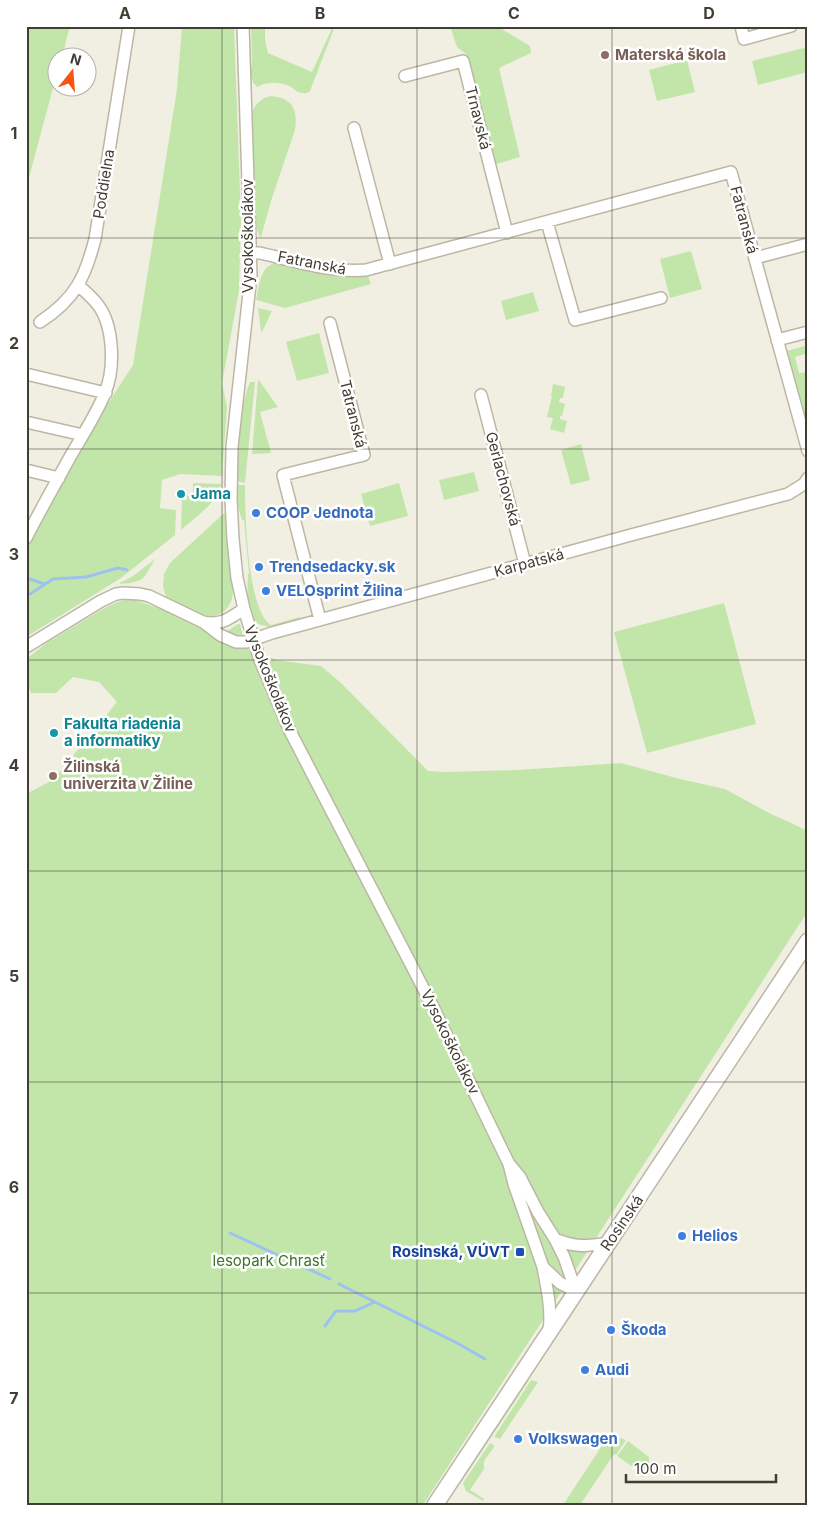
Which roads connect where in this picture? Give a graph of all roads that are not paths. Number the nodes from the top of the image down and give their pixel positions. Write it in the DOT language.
graph roads {
  1 [pos="129,26"];
  2 [pos="243,26"];
  3 [pos="741,26"];
  4 [pos="791,26"];
  5 [pos="405,76"];
  6 [pos="354,128"];
  7 [pos="547,222"];
  8 [pos="507,233"];
  9 [pos="808,244"];
  10 [pos="251,253"];
  11 [pos="755,258"];
  12 [pos="390,264"];
  13 [pos="79,286"];
  14 [pos="661,298"];
  15 [pos="40,322"];
  16 [pos="330,323"];
  17 [pos="808,332"];
  18 [pos="777,340"];
  19 [pos="26,374"];
  20 [pos="106,393"];
  21 [pos="481,395"];
  22 [pos="26,422"];
  23 [pos="83,435"];
  24 [pos="808,451"];
  25 [pos="26,470"];
  26 [pos="58,478"];
  27 [pos="806,481"];
  28 [pos="32,516"];
  29 [pos="26,538"];
  30 [pos="525,564"];
  31 [pos="244,609"];
  32 [pos="320,620"];
  33 [pos="203,622"];
  34 [pos="252,639"];
  35 [pos="26,647"];
  36 [pos="808,941"];
  37 [pos="509,1164"];
  38 [pos="555,1240"];
  39 [pos="609,1243"];
  40 [pos="542,1267"];
  41 [pos="576,1291"];
  42 [pos="550,1332"];
  43 [pos="435,1505"];
  1 -- 13 [label="street, Poddielna"];
  2 -- 10 [label="street, Vysokoškolákov"];
  3 -- 4 [label="street"];
  5 -- 8 [label="street, Trnavská"];
  6 -- 12 [label="street"];
  7 -- 8 [label="street, Fatranská"];
  7 -- 11 [label="street, Fatranská"];
  7 -- 14 [label="street"];
  8 -- 12 [label="street, Fatranská"];
  9 -- 11 [label="street"];
  10 -- 12 [label="street, Fatranská"];
  10 -- 31 [label="street, Vysokoškolákov"];
  11 -- 18 [label="street, Fatranská"];
  13 -- 15 [label="street, Poddielna"];
  13 -- 20 [label="street"];
  16 -- 32 [label="street, Tatranská"];
  17 -- 18 [label="street"];
  18 -- 24 [label="street, Fatranská"];
  19 -- 20 [label="street"];
  20 -- 23 [label="street"];
  21 -- 30 [label="street, Gerlachovská"];
  22 -- 23 [label="street"];
  23 -- 26 [label="street"];
  25 -- 26 [label="street"];
  26 -- 28 [label="street"];
  27 -- 30 [label="street, Karpatská"];
  28 -- 29 [label="street"];
  30 -- 32 [label="street, Karpatská"];
  31 -- 33 [label="street"];
  31 -- 34 [label="street, Vysokoškolákov"];
  32 -- 34 [label="street, Karpatská"];
  33 -- 34 [label="street, Karpatská"];
  33 -- 35 [label="street, Karpatská"];
  34 -- 37 [label="street, Vysokoškolákov"];
  36 -- 39 [label="street, Rosinská"];
  37 -- 38 [label="street, Vysokoškolákov"];
  37 -- 40 [label="street, Vysokoškolákov"];
  38 -- 39 [label="street"];
  38 -- 41 [label="street, Vysokoškolákov"];
  39 -- 41 [label="street, Rosinská"];
  40 -- 41 [label="street"];
  40 -- 42 [label="street, Vysokoškolákov"];
  41 -- 42 [label="street, Rosinská"];
  42 -- 43 [label="street, Rosinská"];
}
